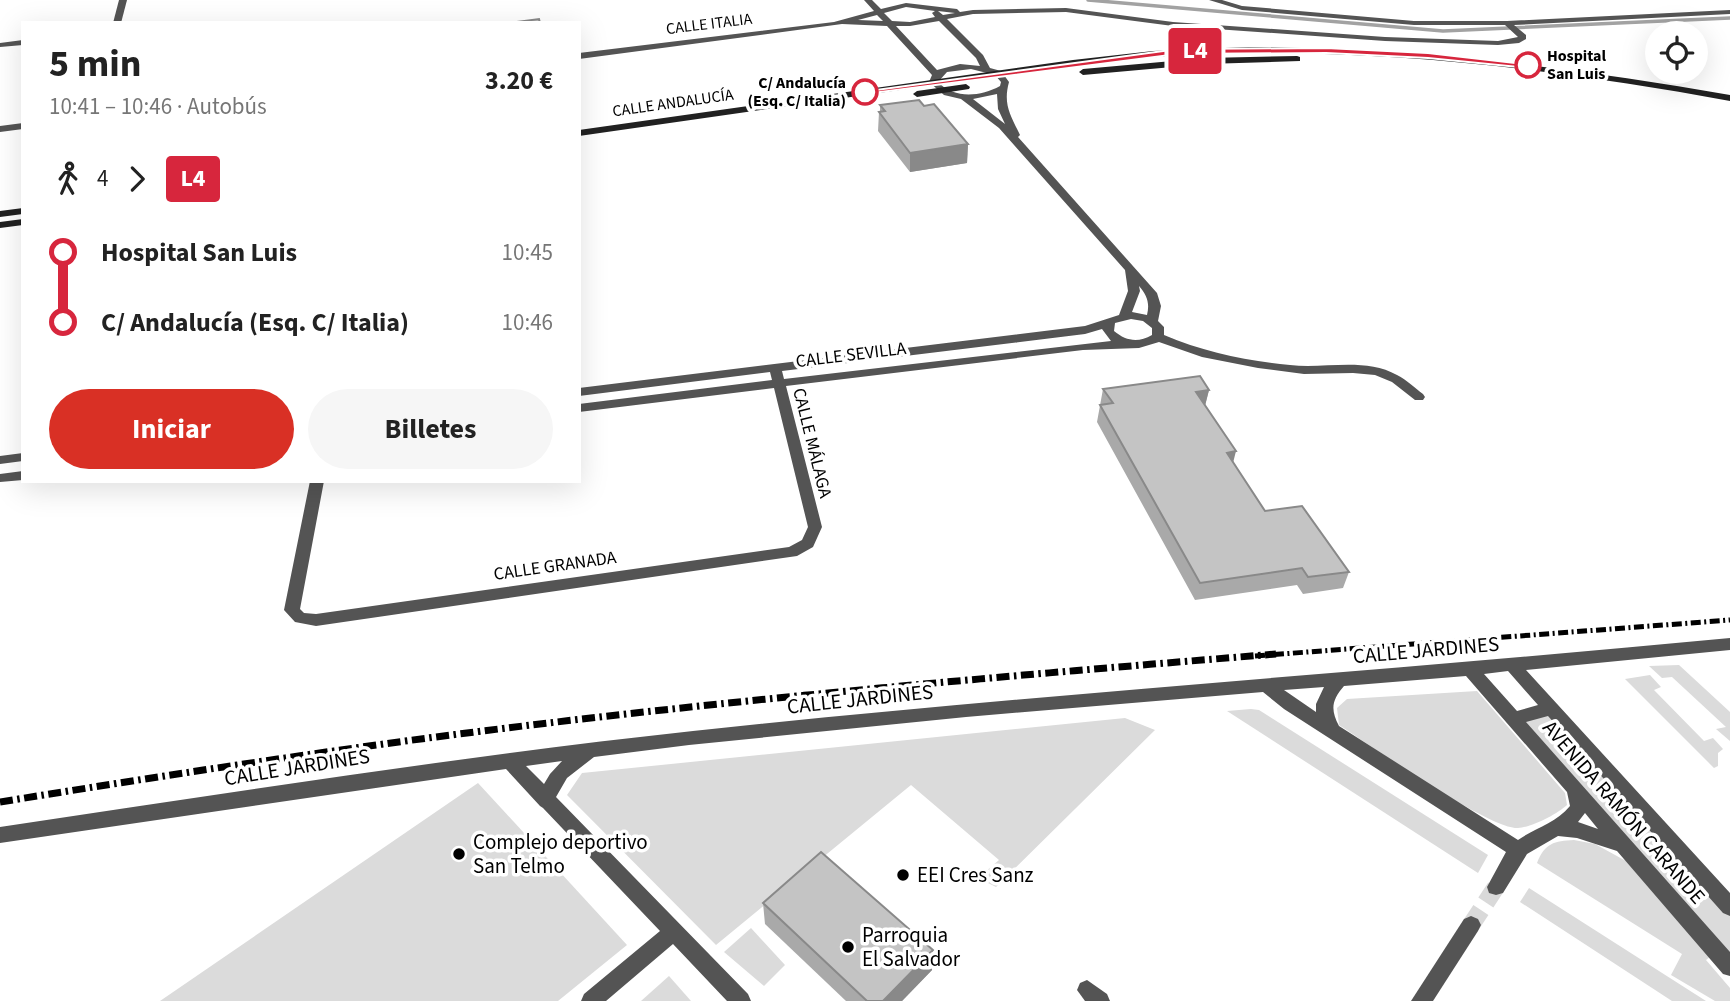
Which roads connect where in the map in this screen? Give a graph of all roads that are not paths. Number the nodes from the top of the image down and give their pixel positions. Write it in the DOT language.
graph roads {
  1 [pos="123,0"];
  2 [pos="868,0"];
  3 [pos="1213,0"];
  4 [pos="925,3"];
  5 [pos="877,12"];
  6 [pos="973,12"];
  7 [pos="1730,12"];
  8 [pos="940,18"];
  9 [pos="118,21"];
  10 [pos="843,22"];
  11 [pos="887,24"];
  12 [pos="1512,27"];
  13 [pos="21,42"];
  14 [pos="0,45"];
  15 [pos="581,56"];
  16 [pos="986,69"];
  17 [pos="998,73"];
  18 [pos="935,78"];
  19 [pos="1003,85"];
  20 [pos="942,91"];
  21 [pos="962,96"];
  22 [pos="1730,98"];
  23 [pos="1730,105"];
  24 [pos="21,126"];
  25 [pos="0,129"];
  26 [pos="581,133"];
  27 [pos="581,141"];
  28 [pos="1018,143"];
  29 [pos="21,211"];
  30 [pos="0,214"];
  31 [pos="21,222"];
  32 [pos="0,225"];
  33 [pos="1130,268"];
  34 [pos="1125,315"];
  35 [pos="1152,321"];
  36 [pos="1108,324"];
  37 [pos="1157,337"];
  38 [pos="1128,343"];
  39 [pos="775,368"];
  40 [pos="779,384"];
  41 [pos="581,392"];
  42 [pos="1419,397"];
  43 [pos="581,408"];
  44 [pos="21,457"];
  45 [pos="0,460"];
  46 [pos="21,475"];
  47 [pos="0,478"];
  48 [pos="317,483"];
  49 [pos="815,527"];
  50 [pos="1730,644"];
  51 [pos="1512,665"];
  52 [pos="1470,669"];
  53 [pos="1339,680"];
  54 [pos="1267,686"];
  55 [pos="1550,709"];
  56 [pos="1513,719"];
  57 [pos="1333,731"];
  58 [pos="598,749"];
  59 [pos="510,761"];
  60 [pos="1574,790"];
  61 [pos="546,801"];
  62 [pos="1555,828"];
  63 [pos="0,835"];
  64 [pos="1622,845"];
  65 [pos="1518,850"];
  66 [pos="1496,887"];
  67 [pos="1730,907"];
  68 [pos="1471,925"];
  69 [pos="673,932"];
  70 [pos="1730,967"];
  71 [pos="591,1001"];
  72 [pos="741,1001"];
  73 [pos="1421,1001"];
  1 -- 9 [label="street"];
  2 -- 5 [label="street"];
  3 -- 12 [label="street"];
  4 -- 5 [label="street, CALLE ITALIA"];
  4 -- 6 [label="street, CALLE ITALIA"];
  4 -- 8 [label="street"];
  5 -- 10 [label="street, CALLE ITALIA"];
  5 -- 11 [label="street"];
  6 -- 8 [label="street, CALLE ITALIA"];
  6 -- 12 [label="street"];
  7 -- 12 [label="street"];
  8 -- 11 [label="street, CALLE ITALIA"];
  8 -- 16 [label="street"];
  10 -- 11 [label="street, CALLE ITALIA"];
  10 -- 15 [label="street, CALLE ITALIA"];
  11 -- 18 [label="street"];
  13 -- 14 [label="street"];
  16 -- 17 [label="street"];
  16 -- 18 [label="street"];
  17 -- 18 [label="main road, CALLE ANDALUCÍA"];
  17 -- 19 [label="street"];
  17 -- 22 [label="main road, CALLE ANDALUCÍA"];
  18 -- 20 [label="street"];
  18 -- 26 [label="main road, CALLE ANDALUCÍA"];
  19 -- 20 [label="main road, CALLE ANDALUCÍA"];
  19 -- 21 [label="street"];
  19 -- 23 [label="main road, CALLE ANDALUCÍA"];
  19 -- 28 [label="street"];
  20 -- 21 [label="street"];
  20 -- 27 [label="main road, CALLE ANDALUCÍA"];
  21 -- 28 [label="street"];
  24 -- 25 [label="street"];
  28 -- 33 [label="street"];
  29 -- 30 [label="main road"];
  31 -- 32 [label="main road"];
  33 -- 34 [label="street"];
  33 -- 35 [label="street"];
  34 -- 35 [label="street"];
  34 -- 36 [label="street, CALLE SEVILLA"];
  35 -- 37 [label="street"];
  36 -- 38 [label="street"];
  36 -- 39 [label="street, CALLE SEVILLA"];
  37 -- 38 [label="street, CALLE SEVILLA"];
  37 -- 42 [label="street"];
  38 -- 40 [label="street, CALLE SEVILLA"];
  39 -- 40 [label="street, CALLE MÁLAGA"];
  39 -- 41 [label="street, CALLE SEVILLA"];
  40 -- 43 [label="street, CALLE SEVILLA"];
  40 -- 49 [label="street, CALLE MÁLAGA"];
  44 -- 45 [label="street"];
  46 -- 47 [label="street"];
  48 -- 49 [label="street, CALLE GRANADA"];
  50 -- 51 [label="street, CALLE JARDINES"];
  51 -- 52 [label="street, CALLE JARDINES"];
  51 -- 55 [label="street, AVENIDA RAMÓN CARANDE"];
  52 -- 53 [label="street, CALLE JARDINES"];
  52 -- 56 [label="street, AVENIDA RAMÓN CARANDE"];
  53 -- 54 [label="street, CALLE JARDINES"];
  53 -- 57 [label="street"];
  54 -- 57 [label="street"];
  54 -- 58 [label="street, CALLE JARDINES"];
  55 -- 56 [label="street, AVENIDA RAMÓN CARANDE"];
  55 -- 67 [label="street, AVENIDA RAMÓN CARANDE"];
  56 -- 60 [label="street, AVENIDA RAMÓN CARANDE"];
  57 -- 65 [label="street"];
  58 -- 59 [label="street, CALLE JARDINES"];
  58 -- 61 [label="street"];
  59 -- 61 [label="street"];
  59 -- 63 [label="street, CALLE JARDINES"];
  60 -- 62 [label="street"];
  60 -- 64 [label="street, AVENIDA RAMÓN CARANDE"];
  61 -- 69 [label="street"];
  62 -- 64 [label="street"];
  62 -- 65 [label="street"];
  64 -- 70 [label="street, AVENIDA RAMÓN CARANDE"];
  65 -- 66 [label="street"];
  68 -- 73 [label="street"];
  69 -- 71 [label="street"];
  69 -- 72 [label="street"];
}
